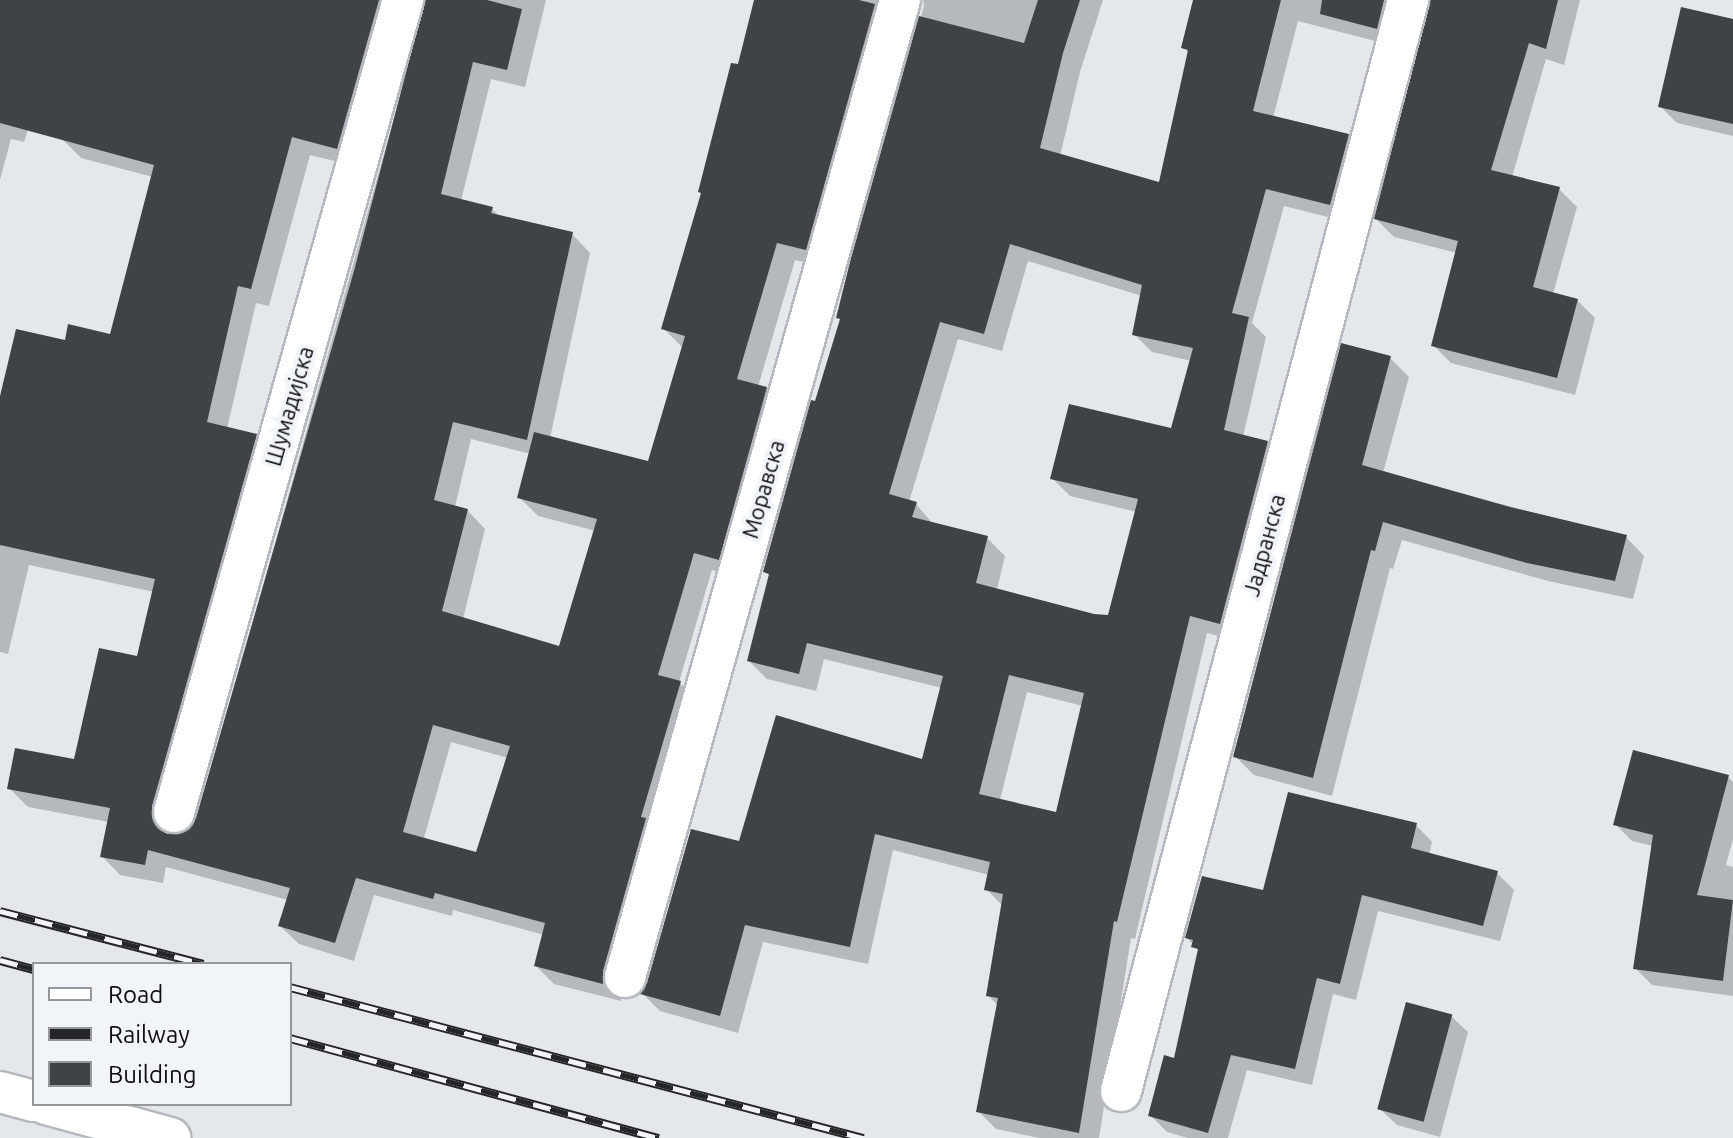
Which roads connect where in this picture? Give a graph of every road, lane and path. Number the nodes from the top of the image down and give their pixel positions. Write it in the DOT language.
graph roads {
  1 [pos="403,0"];
  2 [pos="900,0"];
  3 [pos="1408,0"];
  4 [pos="174,812"];
  5 [pos="625,977"];
  6 [pos="1121,1091"];
  7 [pos="0,1092"];
  8 [pos="32,1100"];
  9 [pos="53,1106"];
  10 [pos="170,1138"];
  1 -- 4 [label="street, Шумадијска"];
  2 -- 5 [label="street, Моравска"];
  3 -- 6 [label="street, Јадранска"];
  7 -- 8 [label="street"];
  9 -- 10 [label="street"];
}
